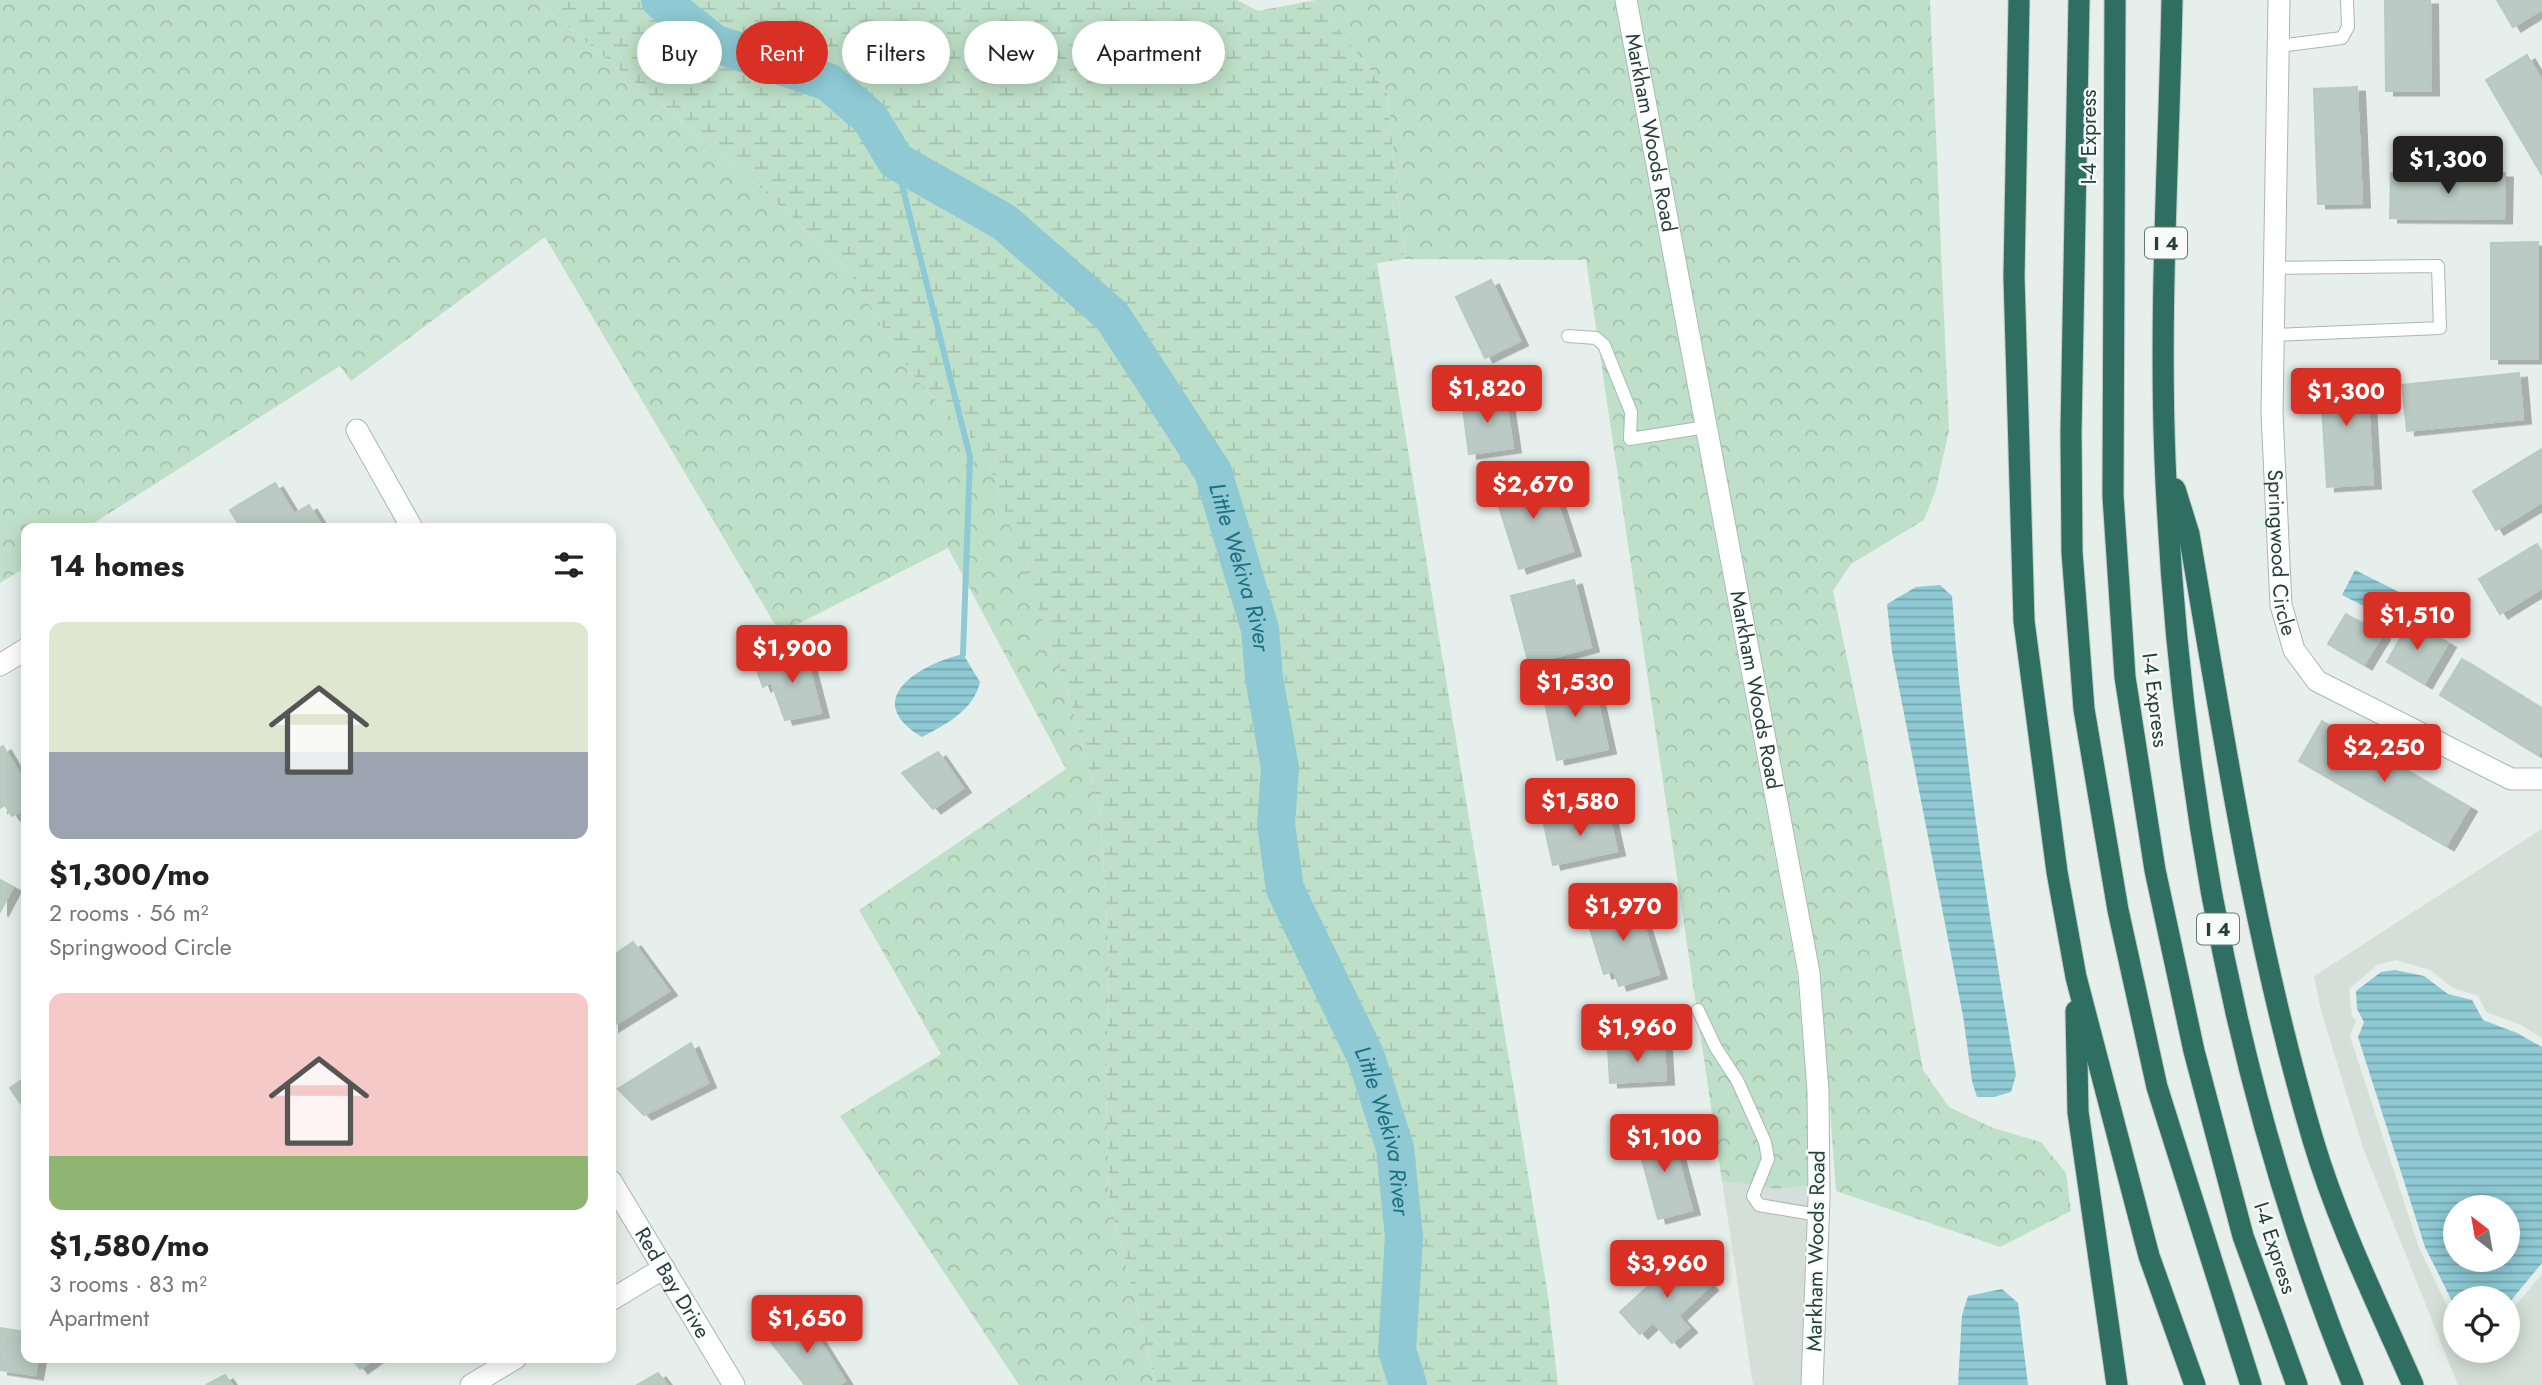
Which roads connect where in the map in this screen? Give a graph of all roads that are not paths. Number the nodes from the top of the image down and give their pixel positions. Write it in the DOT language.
graph roads {
  1 [pos="1626,0"];
  2 [pos="2019,0"];
  3 [pos="2079,0"];
  4 [pos="2115,0"];
  5 [pos="2172,0"];
  6 [pos="2280,0"];
  7 [pos="2347,0"];
  8 [pos="2278,46"];
  9 [pos="2275,268"];
  10 [pos="2274,335"];
  11 [pos="1568,337"];
  12 [pos="1706,427"];
  13 [pos="357,430"];
  14 [pos="2165,457"];
  15 [pos="409,523"];
  16 [pos="21,652"];
  17 [pos="0,665"];
  18 [pos="2542,779"];
  19 [pos="2076,977"];
  20 [pos="1698,1010"];
  21 [pos="616,1189"];
  22 [pos="1818,1215"];
  23 [pos="664,1268"];
  24 [pos="616,1297"];
  25 [pos="508,1363"];
  26 [pos="471,1385"];
  27 [pos="734,1385"];
  28 [pos="1812,1385"];
  29 [pos="2117,1385"];
  30 [pos="2195,1385"];
  31 [pos="2251,1385"];
  32 [pos="2297,1385"];
  33 [pos="2353,1385"];
  34 [pos="2413,1385"];
  1 -- 12 [label="street, Markham Woods Road"];
  2 -- 19 [label="highway"];
  3 -- 31 [label="highway, I-4 Express"];
  4 -- 32 [label="highway, I-4 Express"];
  5 -- 14 [label="highway, I 4"];
  6 -- 8 [label="street, Springwood Circle"];
  7 -- 8 [label="lane"];
  8 -- 9 [label="street, Springwood Circle"];
  9 -- 10 [label="street, Springwood Circle"];
  9 -- 10 [label="lane"];
  10 -- 18 [label="street, Springwood Circle"];
  11 -- 12 [label="lane"];
  12 -- 22 [label="street, Markham Woods Road"];
  13 -- 15 [label="street"];
  14 -- 33 [label="highway, I 4"];
  14 -- 34 [label="highway"];
  16 -- 17 [label="street"];
  19 -- 29 [label="highway"];
  19 -- 30 [label="highway"];
  20 -- 22 [label="lane"];
  21 -- 23 [label="street, Red Bay Drive"];
  22 -- 28 [label="street, Markham Woods Road"];
  23 -- 24 [label="street"];
  23 -- 27 [label="street, Red Bay Drive"];
  25 -- 26 [label="street"];
}
